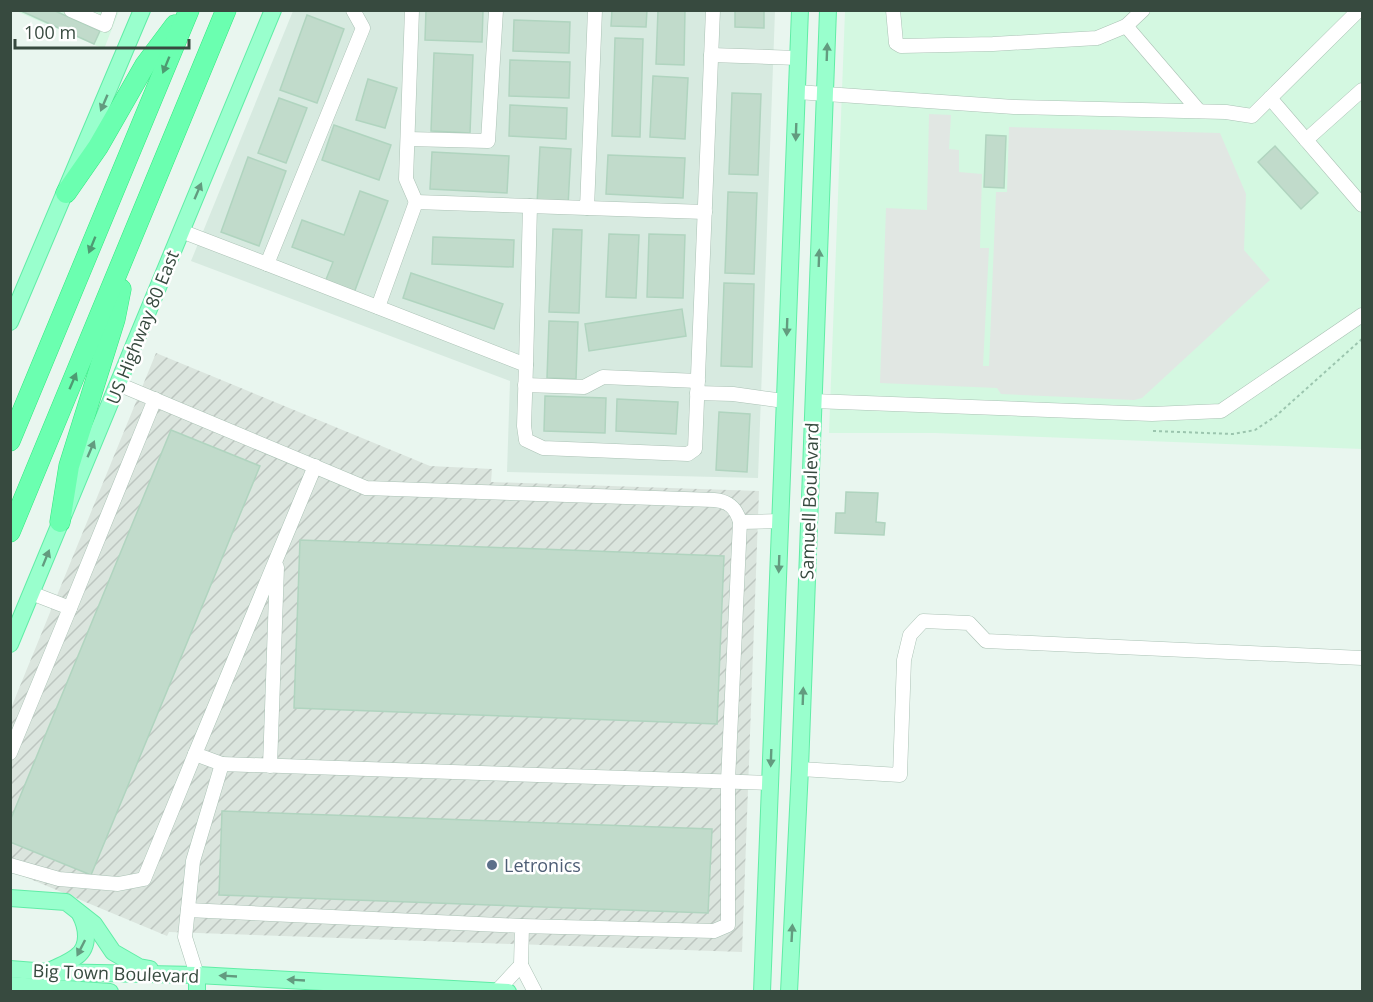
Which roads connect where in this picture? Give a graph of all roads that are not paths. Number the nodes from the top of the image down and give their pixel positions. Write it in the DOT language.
graph roads {
  1 [pos="71,10"];
  2 [pos="110,10"];
  3 [pos="142,10"];
  4 [pos="187,10"];
  5 [pos="226,10"];
  6 [pos="273,10"];
  7 [pos="353,10"];
  8 [pos="412,10"];
  9 [pos="496,10"];
  10 [pos="595,10"];
  11 [pos="713,10"];
  12 [pos="800,10"];
  13 [pos="828,10"];
  14 [pos="893,10"];
  15 [pos="1143,10"];
  16 [pos="1359,10"];
  17 [pos="1126,26"];
  18 [pos="711,55"];
  19 [pos="798,58"];
  20 [pos="1362,90"];
  21 [pos="798,92"];
  22 [pos="825,93"];
  23 [pos="1270,98"];
  24 [pos="1199,111"];
  25 [pos="408,139"];
  26 [pos="1306,140"];
  27 [pos="66,193"];
  28 [pos="416,202"];
  29 [pos="1362,205"];
  30 [pos="530,206"];
  31 [pos="587,208"];
  32 [pos="705,212"];
  33 [pos="181,231"];
  34 [pos="131,242"];
  35 [pos="267,264"];
  36 [pos="14,302"];
  37 [pos="378,307"];
  38 [pos="1362,315"];
  39 [pos="10,322"];
  40 [pos="526,365"];
  41 [pos="118,384"];
  42 [pos="525,385"];
  43 [pos="698,387"];
  44 [pos="154,399"];
  45 [pos="784,400"];
  46 [pos="813,401"];
  47 [pos="10,441"];
  48 [pos="315,466"];
  49 [pos="780,521"];
  50 [pos="60,522"];
  51 [pos="740,522"];
  52 [pos="808,522"];
  53 [pos="10,532"];
  54 [pos="277,556"];
  55 [pos="31,593"];
  56 [pos="70,608"];
  57 [pos="10,644"];
  58 [pos="1362,658"];
  59 [pos="10,753"];
  60 [pos="195,754"];
  61 [pos="222,764"];
  62 [pos="270,766"];
  63 [pos="800,769"];
  64 [pos="728,781"];
  65 [pos="770,783"];
  66 [pos="10,865"];
  67 [pos="10,898"];
  68 [pos="77,909"];
  69 [pos="188,910"];
  70 [pos="522,926"];
  71 [pos="521,965"];
  72 [pos="10,969"];
  73 [pos="48,972"];
  74 [pos="171,974"];
  75 [pos="197,983"];
  76 [pos="10,985"];
  77 [pos="67,990"];
  78 [pos="438,990"];
  79 [pos="497,991"];
  80 [pos="110,992"];
  81 [pos="508,992"];
  82 [pos="535,992"];
  83 [pos="762,992"];
  84 [pos="789,992"];
  1 -- 2 [label="lane"];
  3 -- 27 [label="main road, one-way"];
  4 -- 27 [label="highway"];
  4 -- 47 [label="highway, one-way"];
  5 -- 34 [label="highway"];
  33 -- 6 [label="main road, US Highway 80 East, one-way"];
  7 -- 35 [label="lane"];
  8 -- 25 [label="lane"];
  9 -- 25 [label="lane"];
  10 -- 31 [label="lane"];
  11 -- 18 [label="lane"];
  12 -- 19 [label="main road, Samuell Boulevard"];
  22 -- 13 [label="main road, Samuell Boulevard, one-way"];
  14 -- 17 [label="lane"];
  15 -- 17 [label="lane"];
  16 -- 23 [label="lane"];
  17 -- 24 [label="lane"];
  18 -- 19 [label="lane"];
  18 -- 32 [label="lane"];
  19 -- 21 [label="main road, Samuell Boulevard"];
  20 -- 26 [label="lane"];
  21 -- 22 [label="lane"];
  21 -- 45 [label="main road, Samuell Boulevard, one-way"];
  22 -- 24 [label="lane"];
  46 -- 22 [label="main road, Samuell Boulevard, one-way"];
  23 -- 24 [label="lane"];
  23 -- 26 [label="lane"];
  25 -- 28 [label="lane"];
  26 -- 29 [label="lane"];
  27 -- 36 [label="main road"];
  28 -- 30 [label="lane"];
  28 -- 37 [label="lane"];
  30 -- 31 [label="lane"];
  30 -- 40 [label="lane"];
  31 -- 32 [label="lane"];
  32 -- 43 [label="lane"];
  33 -- 35 [label="lane"];
  33 -- 41 [label="main road, US Highway 80 East"];
  34 -- 50 [label="highway"];
  53 -- 34 [label="highway, one-way"];
  35 -- 37 [label="lane"];
  36 -- 39 [label="main road"];
  37 -- 40 [label="lane"];
  38 -- 46 [label="lane"];
  40 -- 42 [label="lane"];
  41 -- 44 [label="lane"];
  50 -- 41 [label="main road, US Highway 80 East, one-way"];
  42 -- 43 [label="lane"];
  42 -- 43 [label="lane"];
  43 -- 45 [label="lane"];
  44 -- 48 [label="lane"];
  44 -- 56 [label="lane"];
  45 -- 46 [label="main road"];
  45 -- 49 [label="main road, Samuell Boulevard"];
  46 -- 52 [label="main road, Samuell Boulevard"];
  48 -- 51 [label="lane"];
  48 -- 54 [label="lane"];
  49 -- 51 [label="lane"];
  49 -- 52 [label="main road"];
  49 -- 65 [label="main road, Samuell Boulevard, one-way"];
  55 -- 50 [label="main road, US Highway 80 East, one-way"];
  51 -- 64 [label="lane"];
  63 -- 52 [label="main road, Samuell Boulevard, one-way"];
  54 -- 60 [label="lane"];
  54 -- 62 [label="lane"];
  55 -- 56 [label="lane"];
  55 -- 57 [label="main road, US Highway 80 East"];
  56 -- 59 [label="lane"];
  58 -- 63 [label="lane"];
  60 -- 61 [label="lane"];
  60 -- 66 [label="lane"];
  61 -- 62 [label="lane"];
  61 -- 69 [label="lane"];
  62 -- 64 [label="lane"];
  84 -- 63 [label="main road, Samuell Boulevard, one-way"];
  64 -- 65 [label="lane"];
  64 -- 70 [label="lane"];
  65 -- 83 [label="main road, Samuell Boulevard"];
  67 -- 68 [label="main road"];
  68 -- 73 [label="main road, one-way"];
  68 -- 74 [label="main road"];
  69 -- 70 [label="lane"];
  69 -- 75 [label="lane"];
  70 -- 71 [label="lane"];
  71 -- 79 [label="lane"];
  71 -- 82 [label="lane"];
  72 -- 73 [label="main road, Big Town Boulevard"];
  73 -- 74 [label="main road, Big Town Boulevard"];
  74 -- 75 [label="main road, Big Town Boulevard"];
  78 -- 75 [label="main road, Big Town Boulevard, one-way"];
  76 -- 77 [label="main road, Big Town Boulevard"];
  77 -- 80 [label="main road, Big Town Boulevard"];
  78 -- 79 [label="main road, Big Town Boulevard"];
  79 -- 81 [label="main road, Big Town Boulevard"];
}
